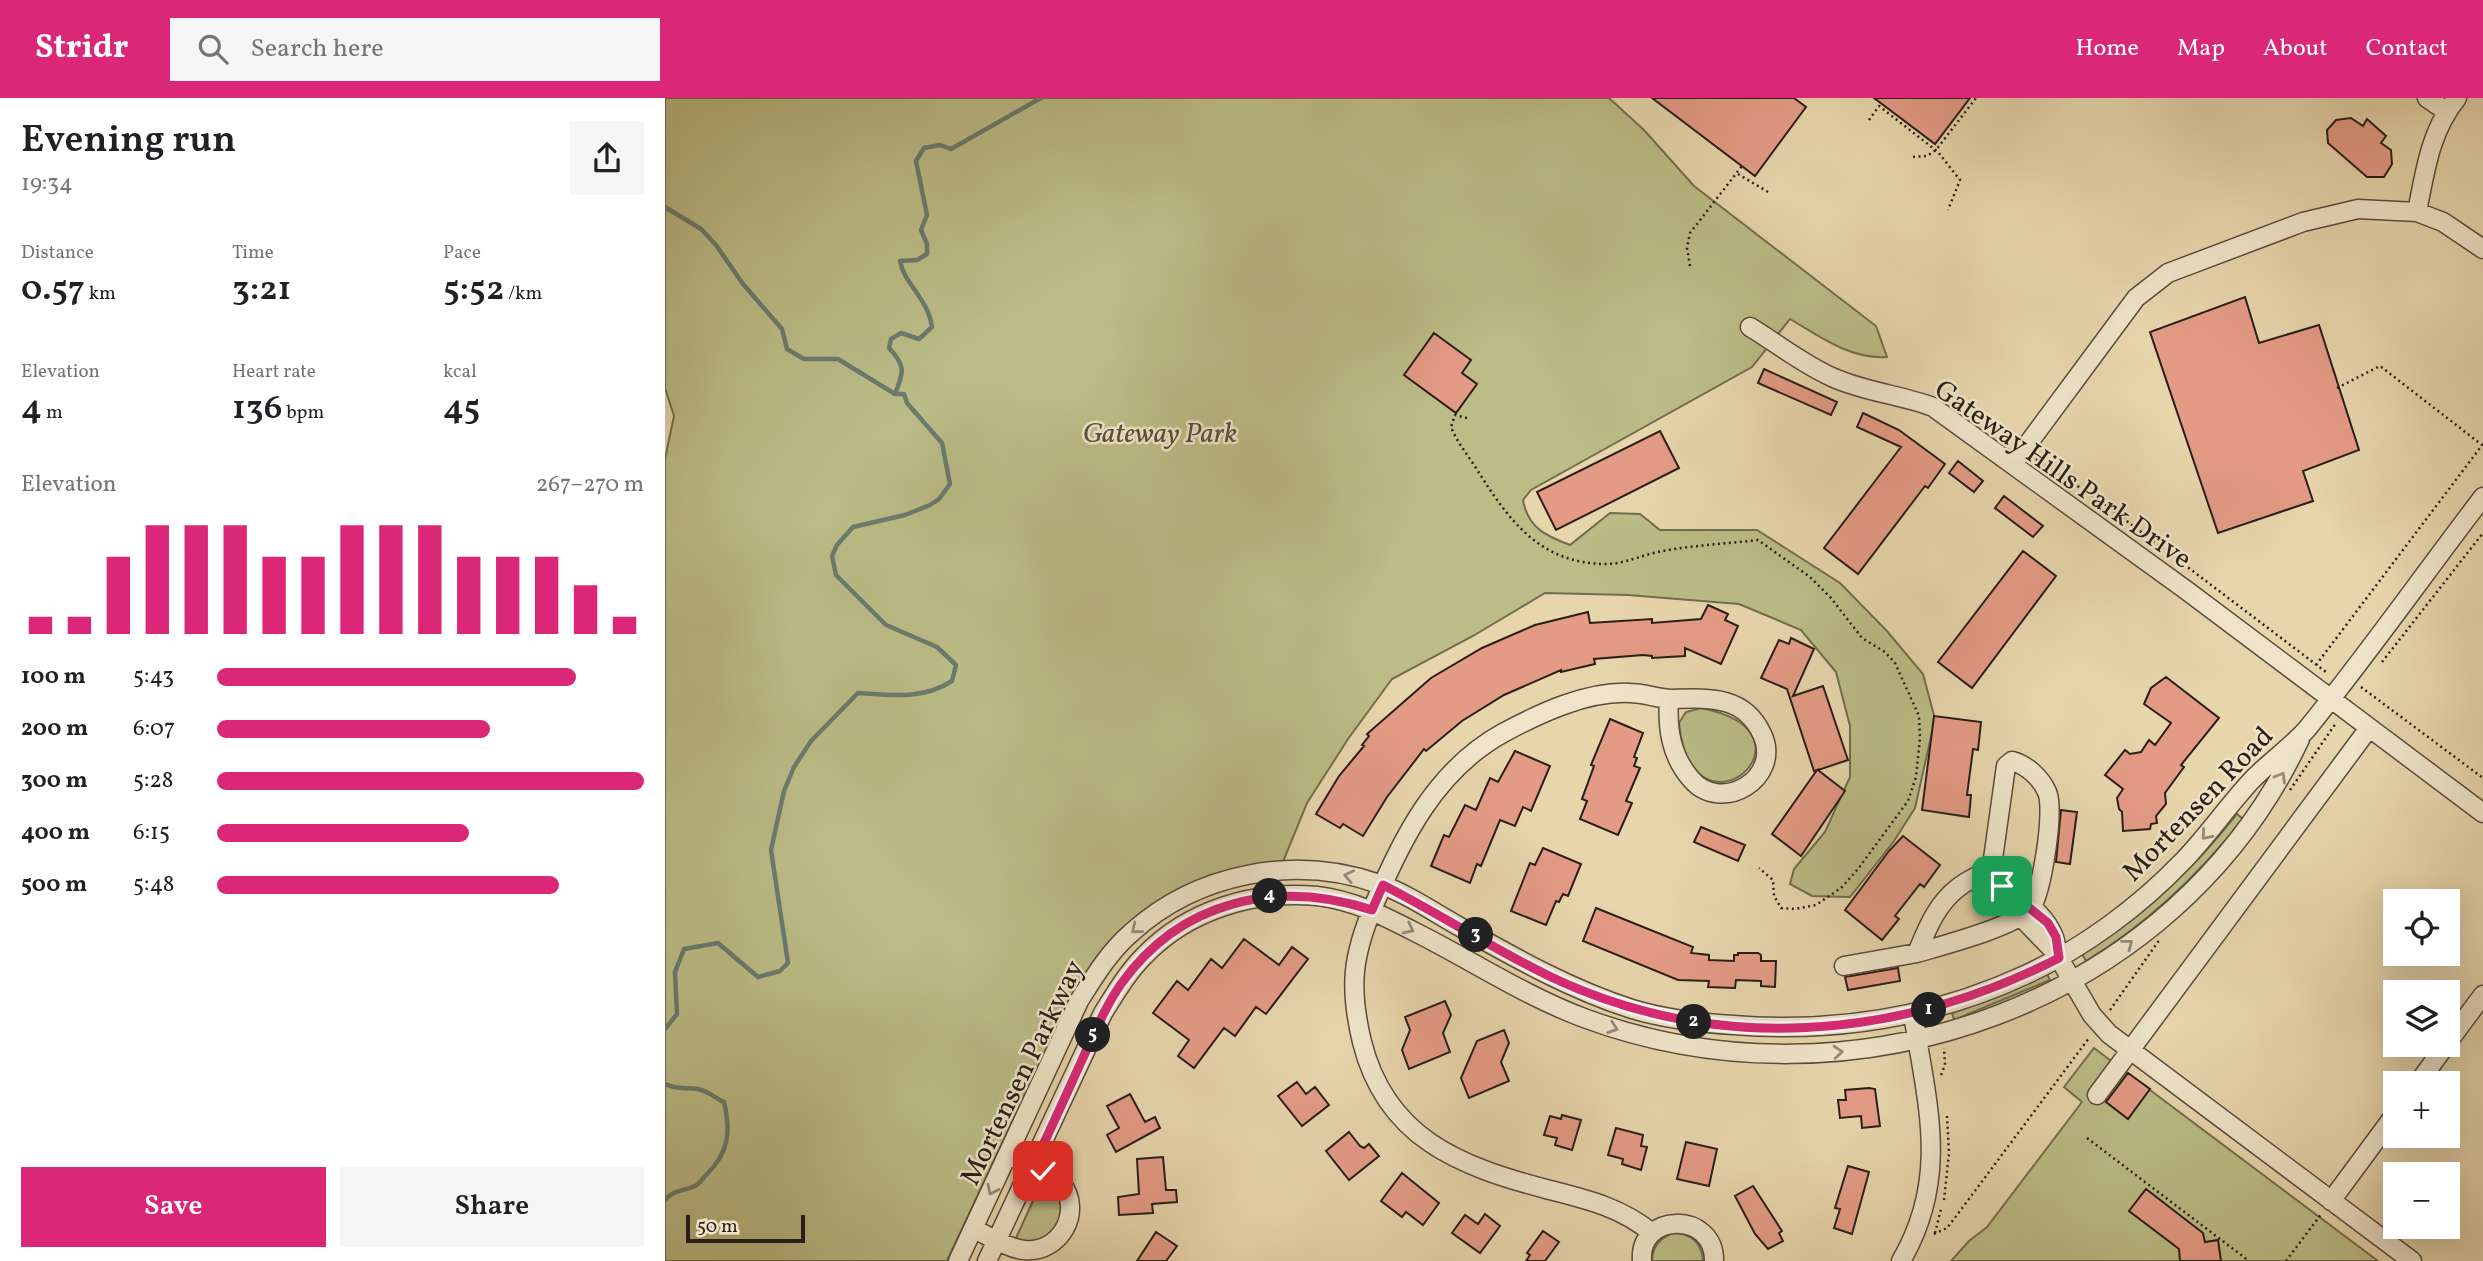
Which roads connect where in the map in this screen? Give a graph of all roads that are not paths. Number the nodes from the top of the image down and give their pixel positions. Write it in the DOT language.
graph roads {
  1 [pos="2427,98"];
  2 [pos="2451,105"];
  3 [pos="2417,212"];
  4 [pos="2483,249"];
  5 [pos="1750,327"];
  6 [pos="2014,464"];
  7 [pos="2483,497"];
  8 [pos="2330,698"];
  9 [pos="1669,699"];
  10 [pos="2369,727"];
  11 [pos="2303,733"];
  12 [pos="2483,813"];
  13 [pos="1985,880"];
  14 [pos="1383,885"];
  15 [pos="1372,910"];
  16 [pos="2025,912"];
  17 [pos="1917,953"];
  18 [pos="2057,956"];
  19 [pos="1845,966"];
  20 [pos="2072,982"];
  21 [pos="2483,995"];
  22 [pos="1913,1014"];
  23 [pos="2460,1026"];
  24 [pos="1917,1041"];
  25 [pos="2130,1050"];
  26 [pos="2097,1095"];
  27 [pos="2383,1131"];
  28 [pos="1009,1155"];
  29 [pos="1033,1166"];
  30 [pos="2331,1201"];
  31 [pos="974,1229"];
  32 [pos="1652,1233"];
  33 [pos="997,1240"];
  34 [pos="958,1261"];
  35 [pos="987,1261"];
  36 [pos="1642,1261"];
  37 [pos="1714,1261"];
  38 [pos="1902,1261"];
  39 [pos="2413,1261"];
  1 -- 2 [label="street"];
  2 -- 3 [label="street"];
  3 -- 4 [label="street"];
  3 -- 6 [label="street"];
  5 -- 6 [label="street, Gateway Hills Park Drive"];
  6 -- 8 [label="street, Gateway Hills Park Drive"];
  7 -- 8 [label="street, Mortensen Road"];
  8 -- 10 [label="street, Gateway Hills Park Drive"];
  8 -- 11 [label="street, Mortensen Road"];
  9 -- 9 [label="street"];
  9 -- 14 [label="street"];
  10 -- 12 [label="street, Gateway Hills Park Drive"];
  10 -- 25 [label="street"];
  11 -- 18 [label="street, Mortensen Road, one-way"];
  20 -- 11 [label="street, Mortensen Road, one-way"];
  13 -- 16 [label="street"];
  13 -- 16 [label="street"];
  13 -- 17 [label="street"];
  14 -- 15 [label="street"];
  14 -- 22 [label="street, Mortensen Parkway"];
  14 -- 28 [label="street, Mortensen Parkway, one-way"];
  15 -- 24 [label="street, Mortensen Parkway, one-way"];
  15 -- 29 [label="street, Mortensen Parkway"];
  15 -- 32 [label="street"];
  16 -- 17 [label="street"];
  16 -- 18 [label="street"];
  17 -- 19 [label="street"];
  18 -- 20 [label="street"];
  18 -- 22 [label="street, Mortensen Parkway"];
  20 -- 24 [label="street, Mortensen Parkway"];
  20 -- 25 [label="street"];
  21 -- 23 [label="street"];
  22 -- 24 [label="street"];
  24 -- 38 [label="street"];
  25 -- 26 [label="street"];
  25 -- 30 [label="street"];
  27 -- 30 [label="street"];
  28 -- 29 [label="street"];
  28 -- 31 [label="street, Mortensen Parkway, one-way"];
  29 -- 33 [label="street, Mortensen Parkway"];
  29 -- 33 [label="street"];
  30 -- 39 [label="street"];
  31 -- 33 [label="street"];
  31 -- 34 [label="street, Mortensen Parkway"];
  32 -- 36 [label="street"];
  32 -- 37 [label="street"];
  33 -- 35 [label="street, Mortensen Parkway"];
}
